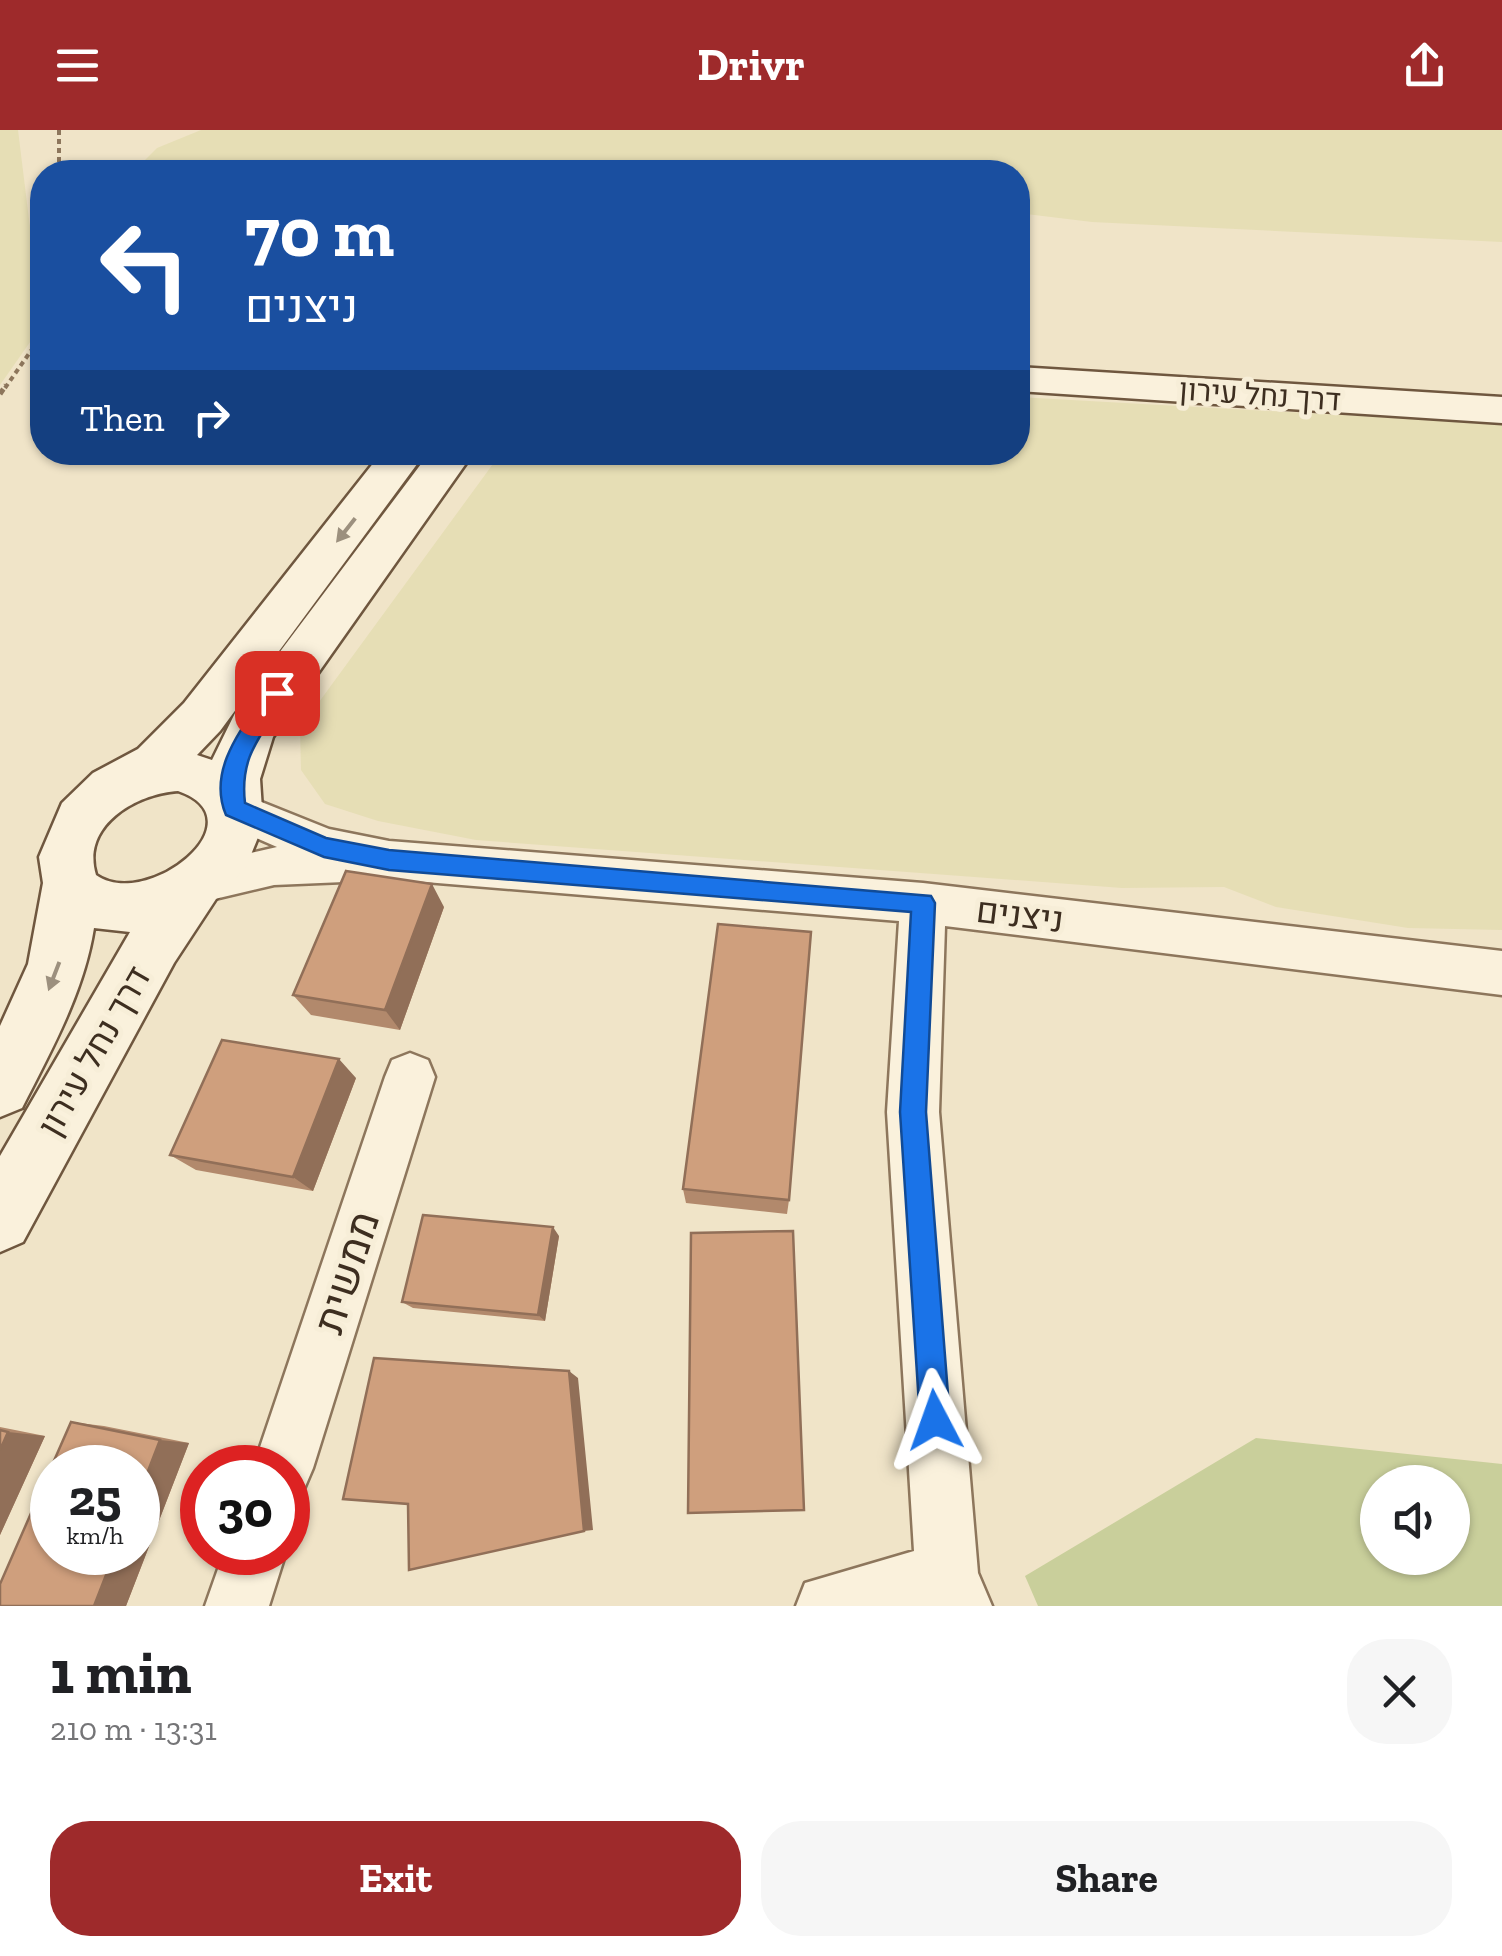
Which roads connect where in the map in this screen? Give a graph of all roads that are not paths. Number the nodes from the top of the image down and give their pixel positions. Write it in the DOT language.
graph roads {
  1 [pos="1030,355"];
  2 [pos="1030,380"];
  3 [pos="1502,384"];
  4 [pos="1502,410"];
  5 [pos="395,465"];
  6 [pos="444,465"];
  7 [pos="135,777"];
  8 [pos="234,804"];
  9 [pos="416,862"];
  10 [pos="71,880"];
  11 [pos="198,884"];
  12 [pos="923,903"];
  13 [pos="1502,973"];
  14 [pos="410,1077"];
  15 [pos="0,1087"];
  16 [pos="0,1219"];
  17 [pos="290,1445"];
  18 [pos="247,1575"];
  19 [pos="953,1590"];
  20 [pos="237,1606"];
  21 [pos="828,1606"];
  1 -- 3 [label="street, דרך נחל עירון"];
  2 -- 4 [label="street, דרך נחל עירון"];
  5 -- 7 [label="street, one-way"];
  6 -- 8 [label="street"];
  7 -- 8 [label="street"];
  7 -- 10 [label="street"];
  8 -- 9 [label="street, ניצנים"];
  8 -- 11 [label="street"];
  9 -- 11 [label="street, ניצנים"];
  9 -- 12 [label="street, ניצנים"];
  10 -- 11 [label="street"];
  10 -- 15 [label="street, דרך נחל עירון, one-way"];
  11 -- 16 [label="street, דרך נחל עירון"];
  12 -- 13 [label="street, ניצנים"];
  12 -- 19 [label="street"];
  14 -- 17 [label="street, ממשית"];
  18 -- 20 [label="street"];
  19 -- 21 [label="street"];
}
